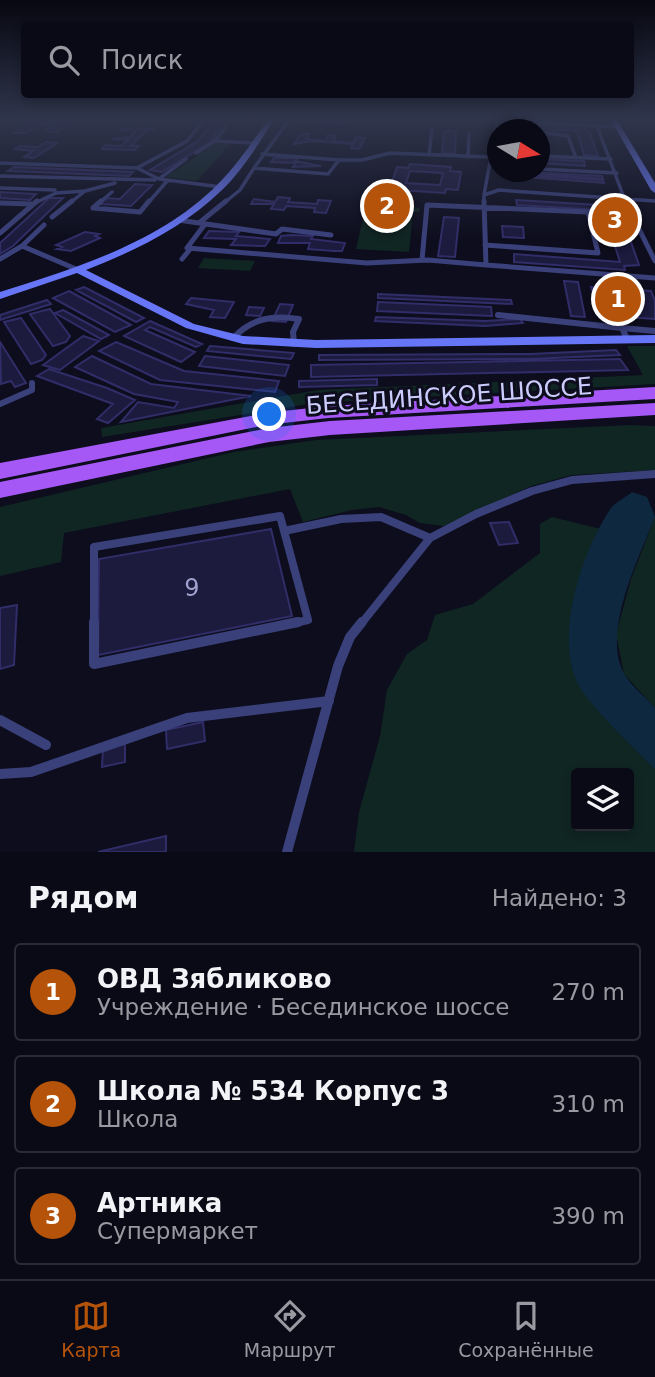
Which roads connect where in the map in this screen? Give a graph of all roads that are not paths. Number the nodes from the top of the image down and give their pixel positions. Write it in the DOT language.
graph roads {
  1 [pos="611,159"];
  2 [pos="151,160"];
  3 [pos="185,160"];
  4 [pos="243,160"];
  5 [pos="259,160"];
  6 [pos="336,160"];
  7 [pos="339,160"];
  8 [pos="363,160"];
  9 [pos="637,160"];
  10 [pos="0,163"];
  11 [pos="9,163"];
  12 [pos="137,167"];
  13 [pos="254,168"];
  14 [pos="550,170"];
  15 [pos="617,173"];
  16 [pos="0,174"];
  17 [pos="159,179"];
  18 [pos="168,180"];
  19 [pos="130,181"];
  20 [pos="488,182"];
  21 [pos="221,187"];
  22 [pos="0,188"];
  23 [pos="58,190"];
  24 [pos="655,190"];
  25 [pos="85,191"];
  26 [pos="112,192"];
  27 [pos="484,195"];
  28 [pos="624,199"];
  29 [pos="655,201"];
  30 [pos="0,203"];
  31 [pos="32,204"];
  32 [pos="484,205"];
  33 [pos="588,212"];
  34 [pos="635,215"];
  35 [pos="52,217"];
  36 [pos="178,220"];
  37 [pos="202,224"];
  38 [pos="44,225"];
  39 [pos="0,233"];
  40 [pos="331,235"];
  41 [pos="485,245"];
  42 [pos="22,246"];
  43 [pos="191,248"];
  44 [pos="0,259"];
  45 [pos="182,259"];
  46 [pos="422,260"];
  47 [pos="655,261"];
  48 [pos="486,265"];
  49 [pos="76,269"];
  50 [pos="655,278"];
  51 [pos="0,296"];
  52 [pos="498,315"];
  53 [pos="655,331"];
  54 [pos="624,334"];
  55 [pos="233,338"];
  56 [pos="655,339"];
  57 [pos="294,344"];
  58 [pos="32,383"];
  59 [pos="655,393"];
  60 [pos="0,404"];
  61 [pos="655,409"];
  62 [pos="0,471"];
  63 [pos="655,474"];
  64 [pos="0,490"];
  65 [pos="284,531"];
  66 [pos="430,538"];
  67 [pos="329,701"];
  68 [pos="0,720"];
  69 [pos="46,745"];
  70 [pos="0,774"];
  71 [pos="288,852"];
  1 -- 15 [label="lane"];
  2 -- 12 [label="lane"];
  3 -- 17 [label="lane"];
  4 -- 21 [label="street"];
  5 -- 13 [label="lane"];
  6 -- 7 [label="lane"];
  7 -- 8 [label="lane"];
  7 -- 13 [label="lane"];
  9 -- 24 [label="street"];
  10 -- 11 [label="lane"];
  11 -- 12 [label="lane"];
  11 -- 16 [label="lane"];
  12 -- 17 [label="lane"];
  13 -- 37 [label="lane"];
  14 -- 15 [label="lane"];
  15 -- 28 [label="lane"];
  16 -- 19 [label="lane"];
  17 -- 18 [label="lane"];
  17 -- 19 [label="lane"];
  18 -- 21 [label="lane"];
  18 -- 26 [label="lane"];
  19 -- 25 [label="lane"];
  20 -- 27 [label="lane"];
  21 -- 36 [label="street"];
  22 -- 23 [label="lane"];
  23 -- 25 [label="lane"];
  23 -- 31 [label="lane"];
  25 -- 35 [label="lane"];
  27 -- 28 [label="lane"];
  27 -- 32 [label="lane"];
  28 -- 29 [label="lane"];
  28 -- 34 [label="lane"];
  30 -- 31 [label="lane"];
  31 -- 39 [label="lane"];
  32 -- 33 [label="lane"];
  32 -- 41 [label="lane"];
  32 -- 46 [label="lane"];
  33 -- 34 [label="lane"];
  33 -- 41 [label="lane"];
  34 -- 47 [label="lane"];
  36 -- 37 [label="lane"];
  36 -- 49 [label="street"];
  37 -- 40 [label="lane"];
  37 -- 43 [label="lane"];
  38 -- 42 [label="lane"];
  41 -- 48 [label="lane"];
  42 -- 44 [label="lane"];
  42 -- 49 [label="lane"];
  43 -- 45 [label="lane"];
  43 -- 46 [label="lane"];
  46 -- 48 [label="lane"];
  48 -- 50 [label="lane"];
  49 -- 51 [label="street"];
  49 -- 55 [label="street"];
  52 -- 54 [label="lane"];
  53 -- 54 [label="lane"];
  54 -- 56 [label="street"];
  54 -- 57 [label="street"];
  55 -- 57 [label="street"];
  55 -- 57 [label="lane"];
  58 -- 60 [label="lane"];
  59 -- 62 [label="main road, БЕСЕДИНСКОЕ ШОССЕ"];
  61 -- 64 [label="main road, БЕСЕДИНСКОЕ ШОССЕ"];
  63 -- 66 [label="lane"];
  65 -- 65 [label="lane"];
  65 -- 66 [label="lane"];
  66 -- 67 [label="lane"];
  67 -- 70 [label="lane"];
  67 -- 71 [label="lane"];
  68 -- 69 [label="lane"];
}
